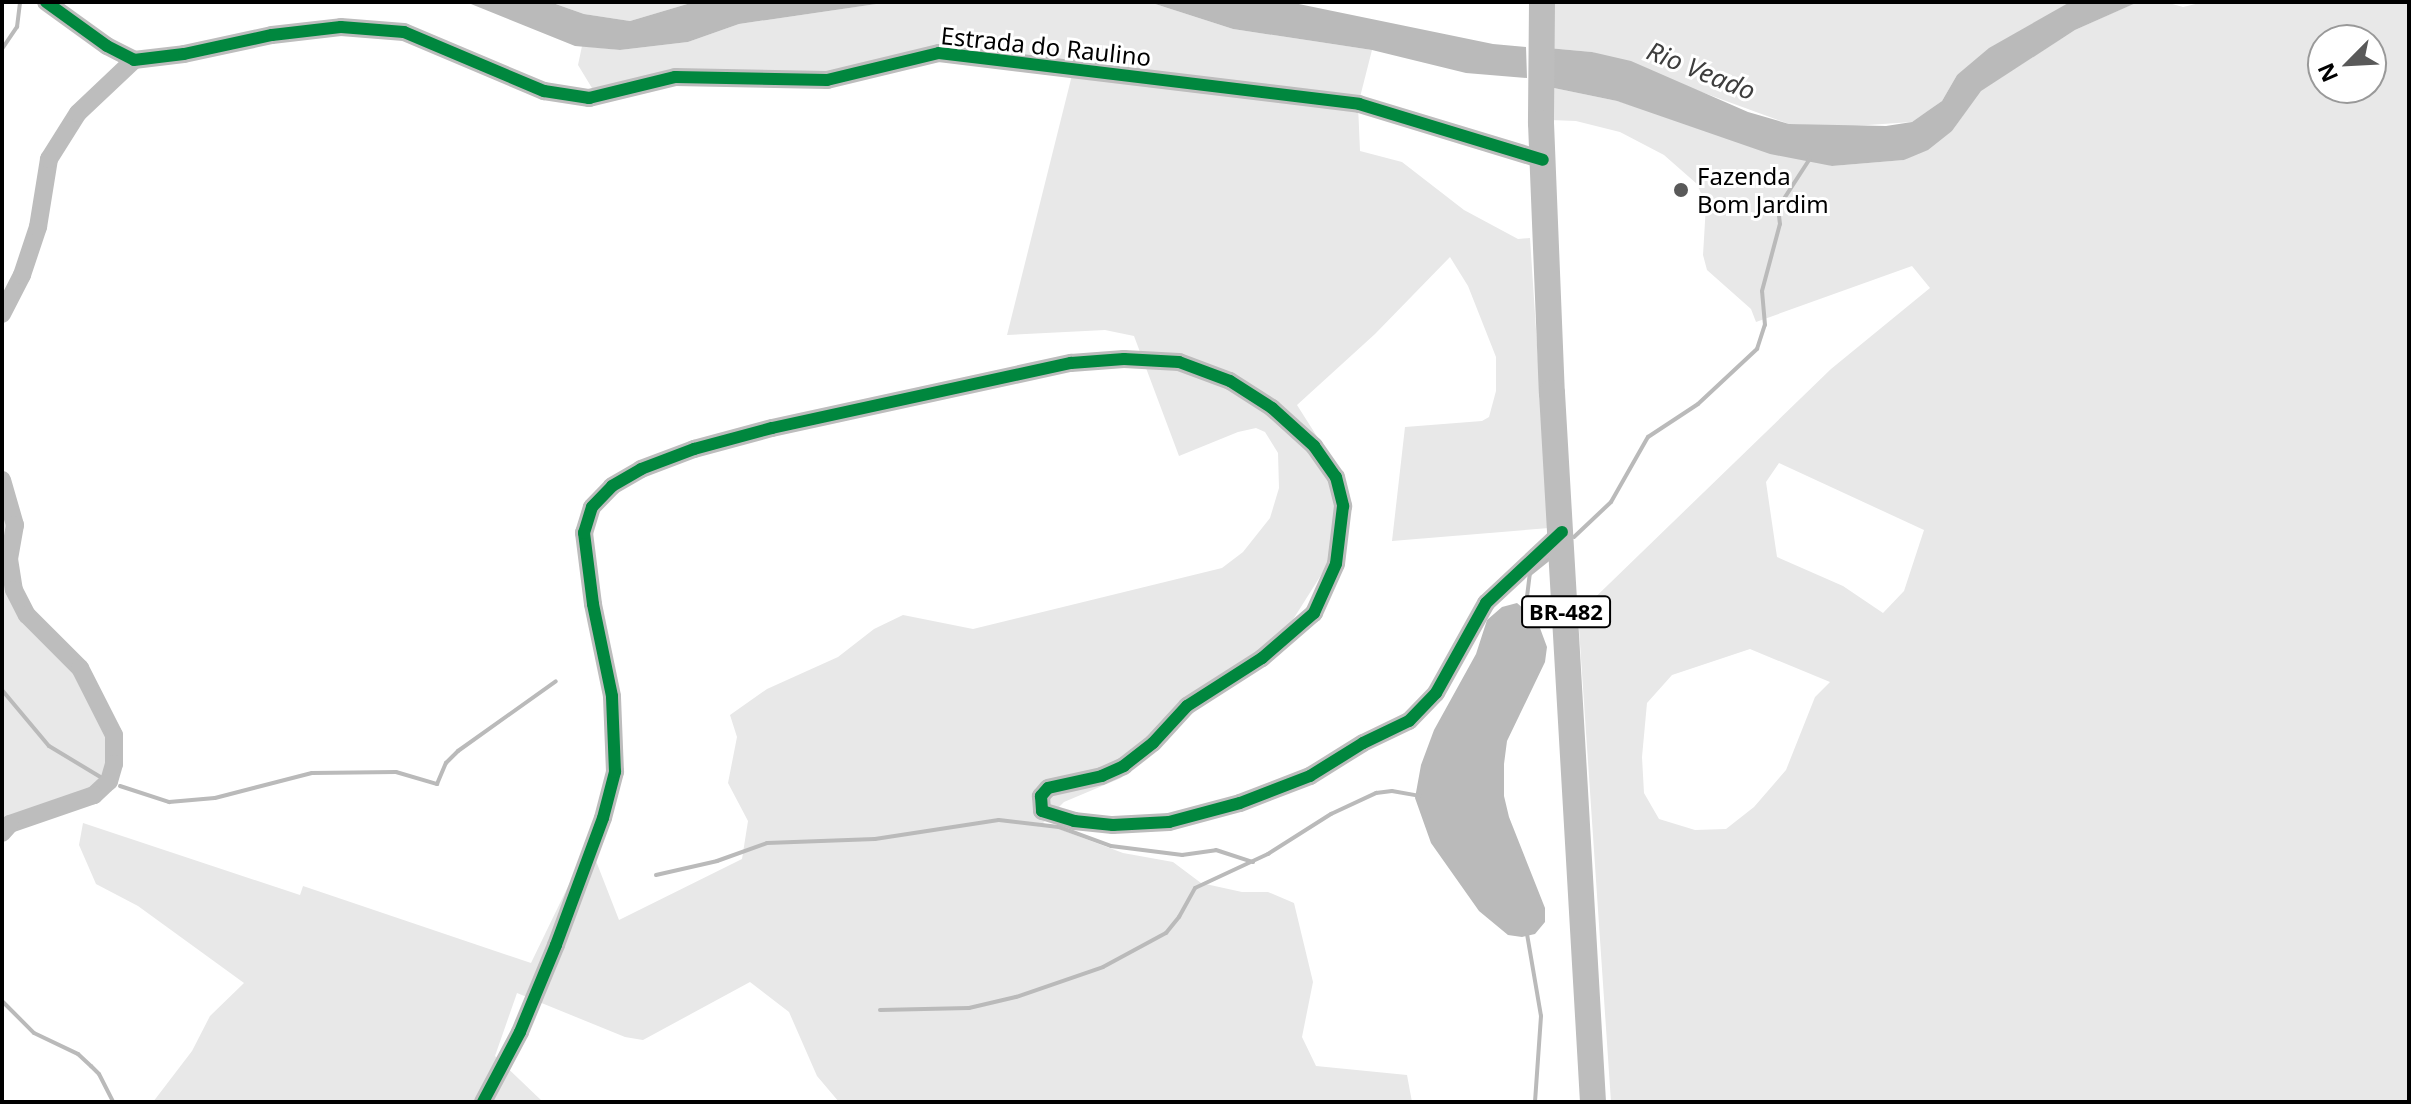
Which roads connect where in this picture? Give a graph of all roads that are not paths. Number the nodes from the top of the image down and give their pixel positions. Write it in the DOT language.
graph roads {
  1 [pos="46,2"];
  2 [pos="1542,2"];
  3 [pos="134,60"];
  4 [pos="1543,160"];
  5 [pos="2,314"];
  6 [pos="2,480"];
  7 [pos="1562,532"];
  8 [pos="2,833"];
  9 [pos="483,1102"];
  10 [pos="1593,1102"];
  1 -- 3 [label="street"];
  2 -- 4 [label="highway, BR-482"];
  3 -- 4 [label="street, Estrada do Raulino"];
  3 -- 5 [label="street"];
  4 -- 7 [label="highway, BR-482"];
  6 -- 8 [label="street"];
  7 -- 9 [label="street"];
  7 -- 10 [label="highway, BR-482"];
}
